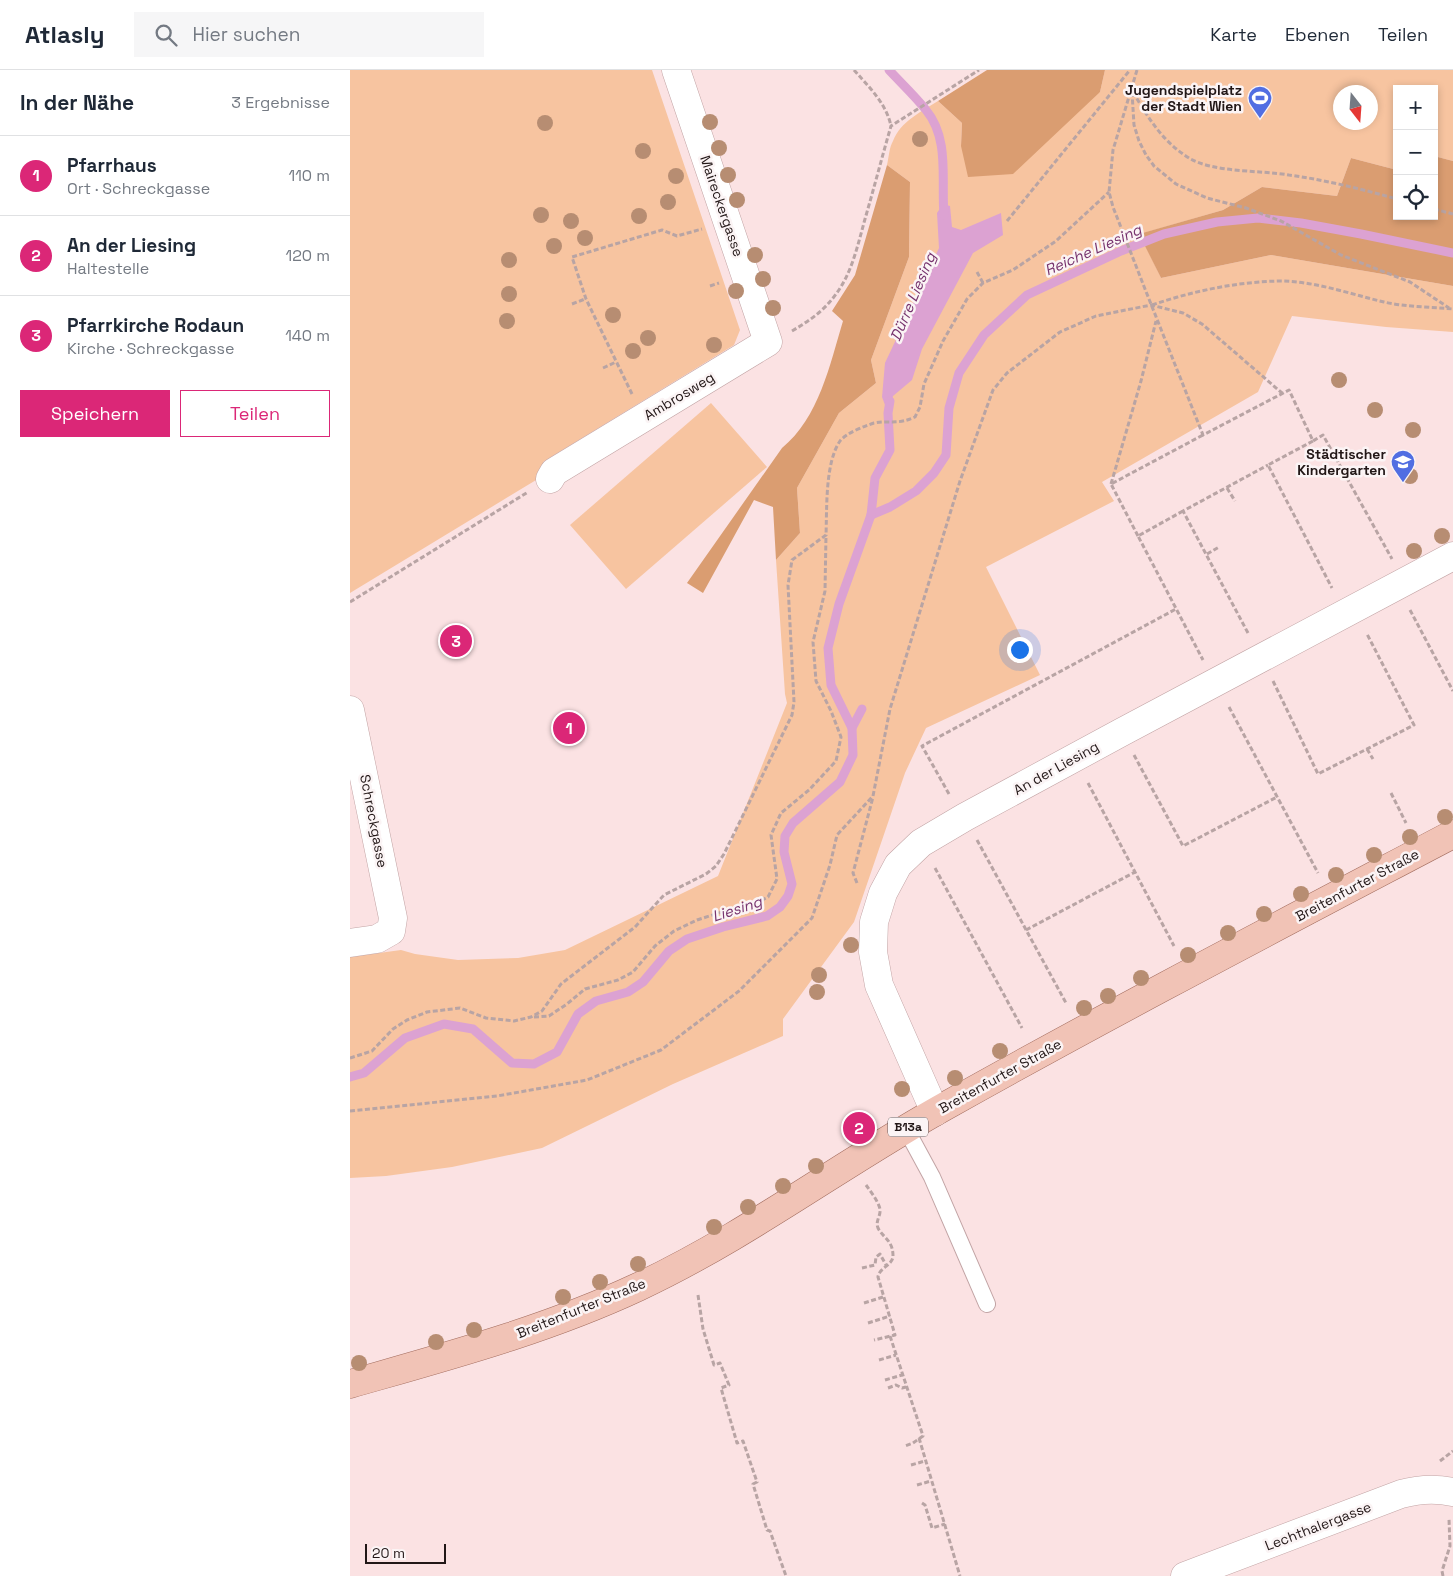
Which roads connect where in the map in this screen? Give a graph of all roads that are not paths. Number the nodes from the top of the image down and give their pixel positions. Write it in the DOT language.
graph roads {
  1 [pos="676,70"];
  2 [pos="768,342"];
  3 [pos="550,479"];
  4 [pos="1453,556"];
  5 [pos="350,710"];
  6 [pos="1453,834"];
  7 [pos="350,943"];
  8 [pos="935,1112"];
  9 [pos="906,1129"];
  10 [pos="987,1304"];
  11 [pos="350,1384"];
  12 [pos="1451,1492"];
  13 [pos="1185,1576"];
  1 -- 2 [label="street, Maireckergasse"];
  2 -- 3 [label="street, Ambrosweg"];
  4 -- 8 [label="street, An der Liesing"];
  5 -- 7 [label="street, Schreckgasse"];
  6 -- 8 [label="main road, Breitenfurter Straße / B13a"];
  8 -- 9 [label="main road, Breitenfurter Straße / B13a"];
  9 -- 10 [label="lane"];
  9 -- 11 [label="main road, Breitenfurter Straße / B13a"];
  12 -- 13 [label="street, Lechthalergasse"];
}
